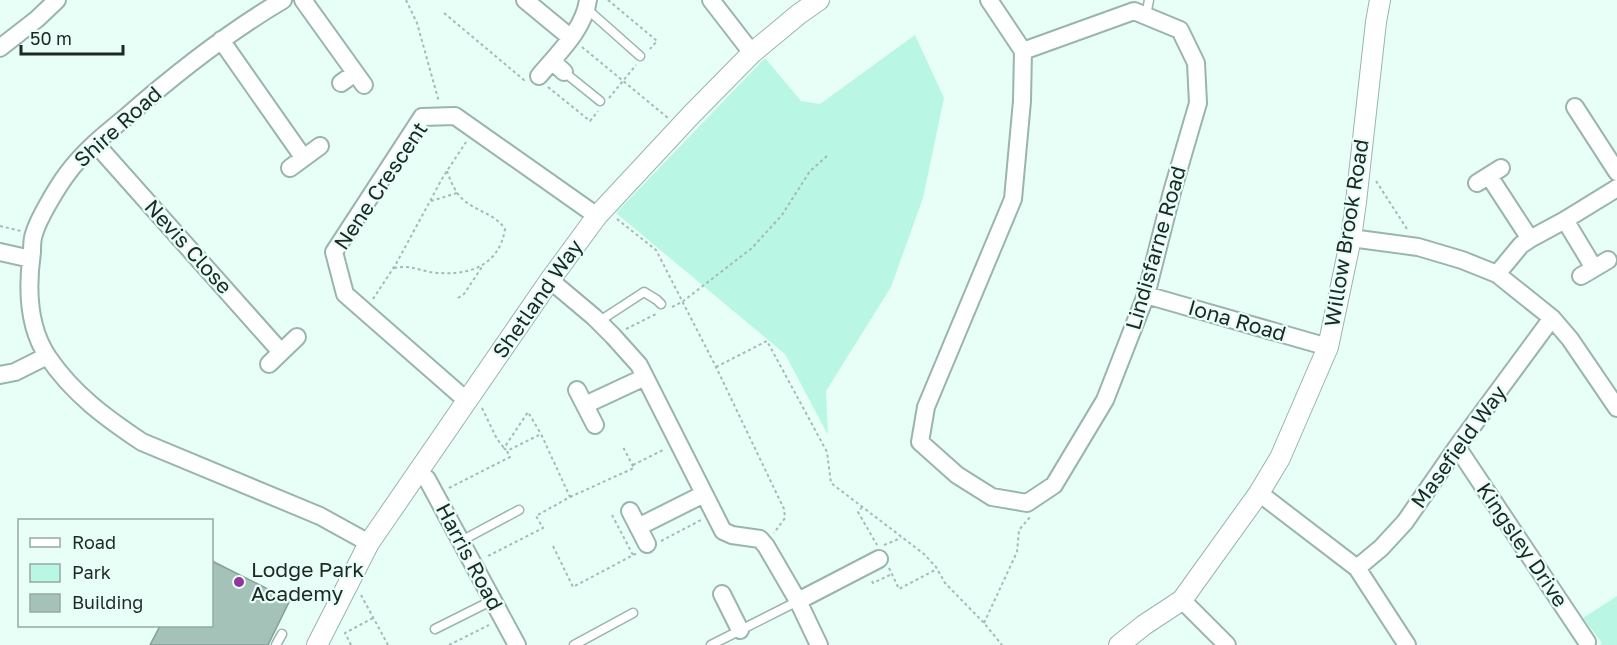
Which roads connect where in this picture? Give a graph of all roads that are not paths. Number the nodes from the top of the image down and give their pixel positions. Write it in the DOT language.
graph roads {
  1 [pos="57,0"];
  2 [pos="283,0"];
  3 [pos="303,0"];
  4 [pos="525,0"];
  5 [pos="711,0"];
  6 [pos="819,0"];
  7 [pos="989,0"];
  8 [pos="1380,0"];
  9 [pos="587,5"];
  10 [pos="1148,8"];
  11 [pos="571,38"];
  12 [pos="221,40"];
  13 [pos="0,48"];
  14 [pos="1023,51"];
  15 [pos="752,53"];
  16 [pos="640,56"];
  17 [pos="558,66"];
  18 [pos="539,76"];
  19 [pos="341,83"];
  20 [pos="600,100"];
  21 [pos="1576,117"];
  22 [pos="95,143"];
  23 [pos="320,146"];
  24 [pos="303,158"];
  25 [pos="290,168"];
  26 [pos="1617,172"];
  27 [pos="1489,176"];
  28 [pos="1617,188"];
  29 [pos="601,212"];
  30 [pos="1565,220"];
  31 [pos="1351,238"];
  32 [pos="1530,238"];
  33 [pos="0,252"];
  34 [pos="31,259"];
  35 [pos="1594,268"];
  36 [pos="1497,274"];
  37 [pos="550,280"];
  38 [pos="1146,295"];
  39 [pos="662,308"];
  40 [pos="1552,318"];
  41 [pos="598,322"];
  42 [pos="297,337"];
  43 [pos="1328,347"];
  44 [pos="47,356"];
  45 [pos="0,375"];
  46 [pos="645,377"];
  47 [pos="1611,387"];
  48 [pos="577,390"];
  49 [pos="468,398"];
  50 [pos="585,405"];
  51 [pos="1617,408"];
  52 [pos="595,425"];
  53 [pos="1457,447"];
  54 [pos="418,473"];
  55 [pos="1259,493"];
  56 [pos="704,494"];
  57 [pos="519,510"];
  58 [pos="630,511"];
  59 [pos="638,527"];
  60 [pos="461,541"];
  61 [pos="369,543"];
  62 [pos="649,546"];
  63 [pos="876,568"];
  64 [pos="1357,568"];
  65 [pos="722,594"];
  66 [pos="493,600"];
  67 [pos="1182,600"];
  68 [pos="798,601"];
  69 [pos="633,613"];
  70 [pos="435,629"];
  71 [pos="740,630"];
  72 [pos="282,634"];
  73 [pos="1587,642"];
  74 [pos="276,645"];
  75 [pos="317,645"];
  76 [pos="517,645"];
  77 [pos="573,645"];
  78 [pos="711,645"];
  79 [pos="819,645"];
  80 [pos="1119,645"];
  81 [pos="1227,645"];
  82 [pos="1407,645"];
  1 -- 13 [label="street"];
  2 -- 12 [label="street, Shire Road"];
  3 -- 19 [label="street"];
  4 -- 11 [label="street"];
  5 -- 15 [label="street"];
  6 -- 15 [label="street, Shetland Way"];
  7 -- 14 [label="street"];
  8 -- 31 [label="street, Willow Brook Road"];
  9 -- 11 [label="street"];
  9 -- 16 [label="lane"];
  10 -- 14 [label="street, Lindisfarne Road"];
  10 -- 38 [label="street, Lindisfarne Road"];
  11 -- 17 [label="street"];
  12 -- 22 [label="street, Shire Road"];
  12 -- 24 [label="street"];
  14 -- 38 [label="street, Lindisfarne Road"];
  15 -- 29 [label="street, Shetland Way"];
  17 -- 18 [label="street"];
  17 -- 20 [label="lane"];
  21 -- 26 [label="street"];
  22 -- 34 [label="street, Shire Road"];
  22 -- 42 [label="street, Nevis Close"];
  23 -- 24 [label="street"];
  24 -- 25 [label="street"];
  27 -- 32 [label="street"];
  28 -- 30 [label="street"];
  29 -- 37 [label="street, Shetland Way"];
  29 -- 49 [label="street, Nene Crescent"];
  30 -- 32 [label="street"];
  30 -- 35 [label="street"];
  31 -- 36 [label="street"];
  31 -- 43 [label="street, Willow Brook Road"];
  32 -- 36 [label="street"];
  33 -- 34 [label="street"];
  34 -- 44 [label="street, Shire Road"];
  36 -- 40 [label="street"];
  37 -- 41 [label="street"];
  37 -- 49 [label="street, Shetland Way"];
  38 -- 43 [label="street, Iona Road"];
  39 -- 41 [label="lane"];
  40 -- 47 [label="street"];
  40 -- 53 [label="street, Masefield Way"];
  41 -- 46 [label="street"];
  43 -- 55 [label="street, Willow Brook Road"];
  44 -- 45 [label="street"];
  44 -- 61 [label="street, Shire Road"];
  46 -- 50 [label="street"];
  46 -- 56 [label="street"];
  47 -- 51 [label="street"];
  48 -- 50 [label="street"];
  49 -- 54 [label="street, Shetland Way"];
  50 -- 52 [label="street"];
  53 -- 64 [label="street, Masefield Way"];
  53 -- 73 [label="street, Kingsley Drive"];
  54 -- 60 [label="street, Harris Road"];
  54 -- 61 [label="street, Shetland Way"];
  55 -- 64 [label="street"];
  55 -- 67 [label="street, Willow Brook Road"];
  56 -- 59 [label="street"];
  56 -- 68 [label="street"];
  57 -- 60 [label="lane"];
  58 -- 59 [label="street"];
  59 -- 62 [label="street"];
  60 -- 66 [label="street, Harris Road"];
  61 -- 75 [label="street, Shetland Way"];
  63 -- 68 [label="street"];
  64 -- 82 [label="street"];
  65 -- 71 [label="street"];
  66 -- 70 [label="lane"];
  66 -- 76 [label="street, Harris Road"];
  67 -- 80 [label="street, Willow Brook Road"];
  67 -- 81 [label="street"];
  68 -- 71 [label="lane"];
  68 -- 79 [label="street"];
  69 -- 77 [label="lane"];
  71 -- 78 [label="lane"];
  72 -- 74 [label="lane"];
}
